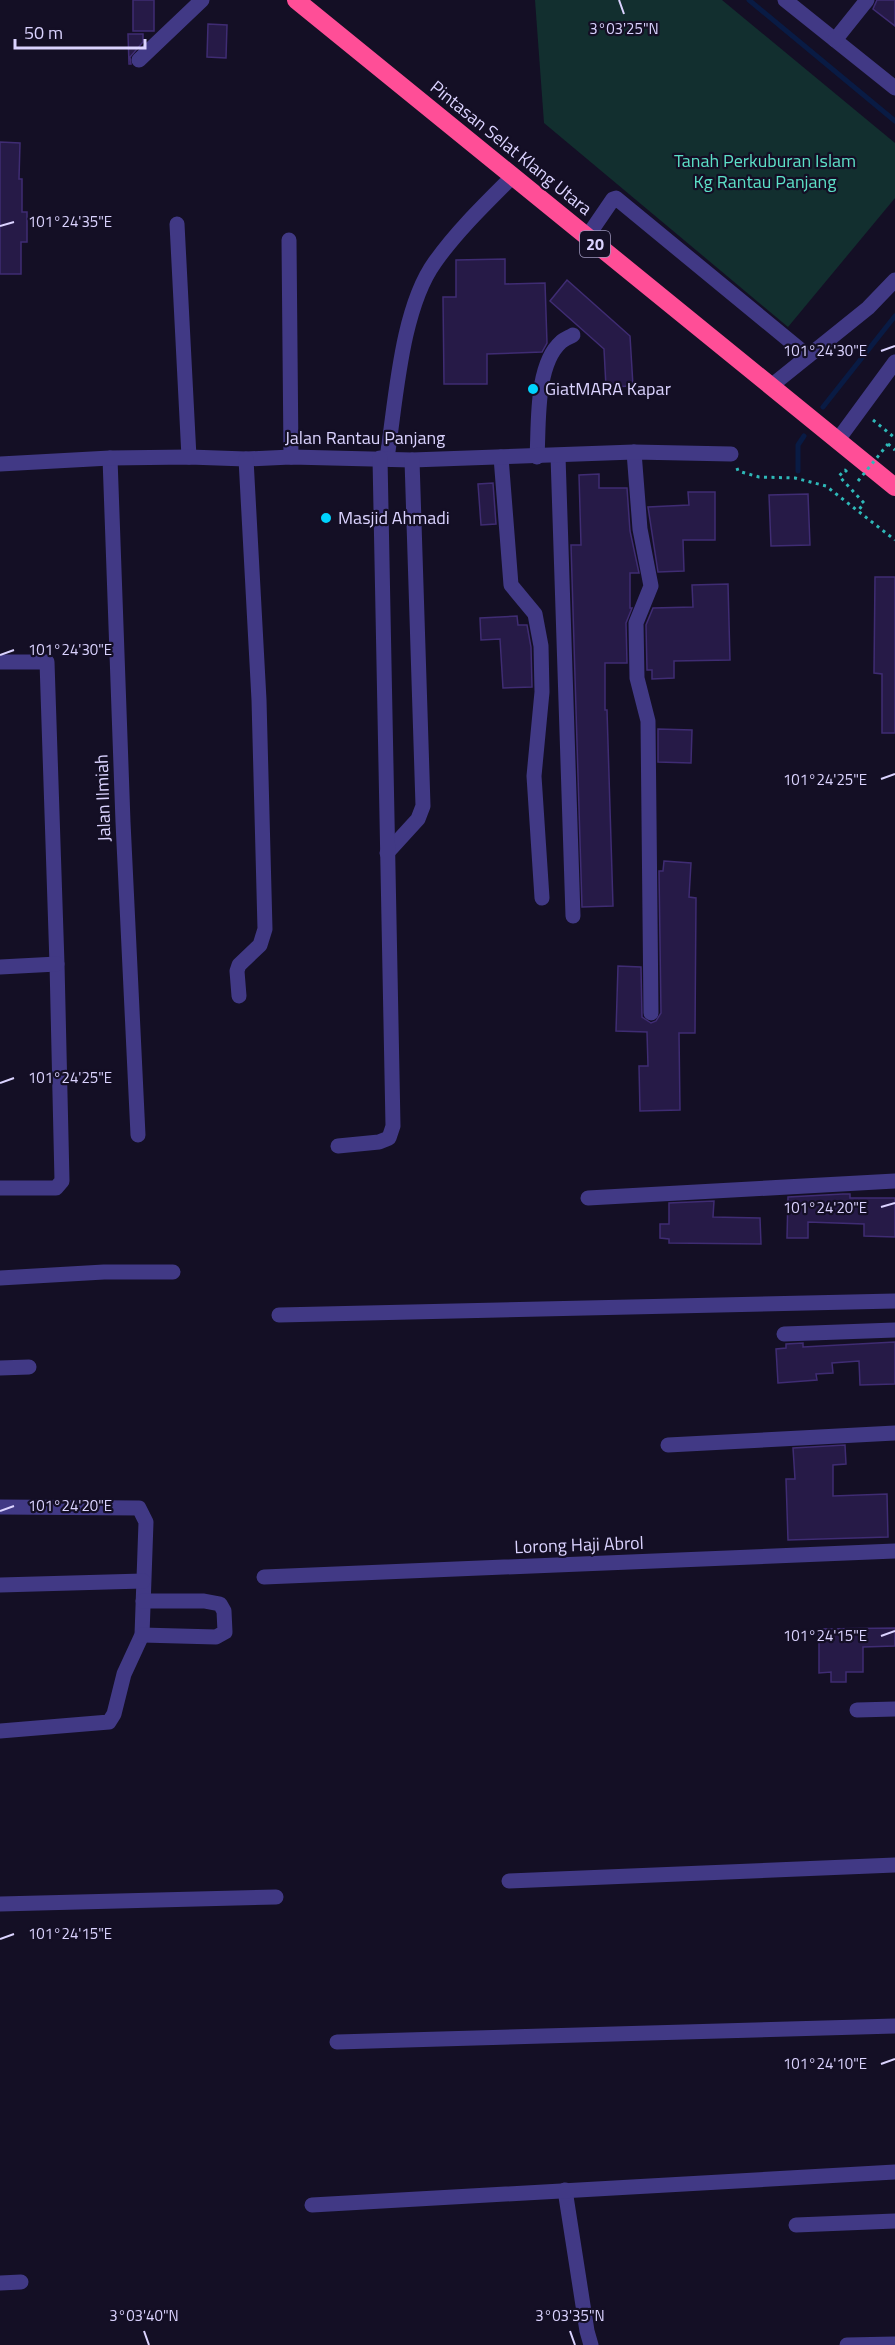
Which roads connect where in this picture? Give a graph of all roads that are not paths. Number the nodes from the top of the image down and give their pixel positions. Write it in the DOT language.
graph roads {
  1 [pos="202,0"];
  2 [pos="296,0"];
  3 [pos="785,0"];
  4 [pos="867,0"];
  5 [pos="835,40"];
  6 [pos="139,60"];
  7 [pos="895,88"];
  8 [pos="512,177"];
  9 [pos="177,224"];
  10 [pos="587,237"];
  11 [pos="289,240"];
  12 [pos="895,280"];
  13 [pos="573,335"];
  14 [pos="808,356"];
  15 [pos="895,362"];
  16 [pos="771,386"];
  17 [pos="837,441"];
  18 [pos="634,452"];
  19 [pos="731,454"];
  20 [pos="558,456"];
  21 [pos="189,457"];
  22 [pos="291,457"];
  23 [pos="501,457"];
  24 [pos="537,457"];
  25 [pos="111,458"];
  26 [pos="383,458"];
  27 [pos="246,459"];
  28 [pos="412,460"];
  29 [pos="0,464"];
  30 [pos="895,487"];
  31 [pos="0,662"];
  32 [pos="387,853"];
  33 [pos="542,898"];
  34 [pos="573,916"];
  35 [pos="57,963"];
  36 [pos="0,967"];
  37 [pos="239,996"];
  38 [pos="651,1014"];
  39 [pos="138,1135"];
  40 [pos="338,1146"];
  41 [pos="895,1181"];
  42 [pos="0,1188"];
  43 [pos="588,1198"];
  44 [pos="173,1272"];
  45 [pos="0,1278"];
  46 [pos="895,1301"];
  47 [pos="279,1315"];
  48 [pos="895,1330"];
  49 [pos="784,1334"];
  50 [pos="29,1367"];
  51 [pos="0,1368"];
  52 [pos="895,1432"];
  53 [pos="668,1445"];
  54 [pos="0,1507"];
  55 [pos="895,1551"];
  56 [pos="264,1577"];
  57 [pos="143,1581"];
  58 [pos="0,1585"];
  59 [pos="143,1601"];
  60 [pos="142,1635"];
  61 [pos="895,1709"];
  62 [pos="857,1710"];
  63 [pos="0,1731"];
  64 [pos="895,1865"];
  65 [pos="509,1881"];
  66 [pos="276,1897"];
  67 [pos="0,1904"];
  68 [pos="895,2026"];
  69 [pos="337,2042"];
  70 [pos="895,2172"];
  71 [pos="565,2190"];
  72 [pos="312,2205"];
  73 [pos="895,2221"];
  74 [pos="796,2225"];
  75 [pos="21,2282"];
  76 [pos="0,2283"];
  77 [pos="895,2344"];
  78 [pos="591,2345"];
  79 [pos="847,2345"];
  1 -- 6 [label="street"];
  2 -- 8 [label="highway, Pintasan Selat Klang Utara / 20"];
  3 -- 5 [label="street"];
  4 -- 5 [label="street"];
  5 -- 7 [label="street"];
  8 -- 10 [label="highway, Pintasan Selat Klang Utara / 20"];
  8 -- 26 [label="street"];
  9 -- 21 [label="street"];
  10 -- 14 [label="street"];
  10 -- 16 [label="highway, Pintasan Selat Klang Utara / 20"];
  11 -- 22 [label="street"];
  12 -- 14 [label="street"];
  13 -- 24 [label="street"];
  14 -- 16 [label="street"];
  15 -- 17 [label="street"];
  16 -- 17 [label="highway, Pintasan Selat Klang Utara / 20"];
  17 -- 30 [label="highway, Pintasan Selat Klang Utara / 20"];
  18 -- 19 [label="street, Jalan Rantau Panjang"];
  18 -- 20 [label="street, Jalan Rantau Panjang"];
  18 -- 38 [label="street"];
  20 -- 24 [label="street, Jalan Rantau Panjang"];
  20 -- 34 [label="street"];
  21 -- 25 [label="street, Jalan Rantau Panjang"];
  21 -- 27 [label="street, Jalan Rantau Panjang"];
  22 -- 26 [label="street, Jalan Rantau Panjang"];
  22 -- 27 [label="street, Jalan Rantau Panjang"];
  23 -- 24 [label="street, Jalan Rantau Panjang"];
  23 -- 28 [label="street, Jalan Rantau Panjang"];
  23 -- 33 [label="street"];
  25 -- 29 [label="street, Jalan Rantau Panjang"];
  25 -- 39 [label="street, Jalan Ilmiah"];
  26 -- 28 [label="street, Jalan Rantau Panjang"];
  26 -- 32 [label="street"];
  27 -- 37 [label="street"];
  28 -- 32 [label="street"];
  31 -- 35 [label="street"];
  32 -- 40 [label="street"];
  35 -- 36 [label="street"];
  35 -- 42 [label="street"];
  41 -- 43 [label="street"];
  44 -- 45 [label="street"];
  46 -- 47 [label="street"];
  48 -- 49 [label="street"];
  50 -- 51 [label="street"];
  52 -- 53 [label="street"];
  54 -- 57 [label="street"];
  55 -- 56 [label="street, Lorong Haji Abrol"];
  57 -- 58 [label="street"];
  57 -- 59 [label="street"];
  59 -- 60 [label="street"];
  59 -- 60 [label="street"];
  60 -- 63 [label="street"];
  61 -- 62 [label="street"];
  64 -- 65 [label="street"];
  66 -- 67 [label="street"];
  68 -- 69 [label="street"];
  70 -- 71 [label="street"];
  71 -- 72 [label="street"];
  71 -- 78 [label="street"];
  73 -- 74 [label="street"];
  75 -- 76 [label="street"];
  77 -- 79 [label="street"];
}
